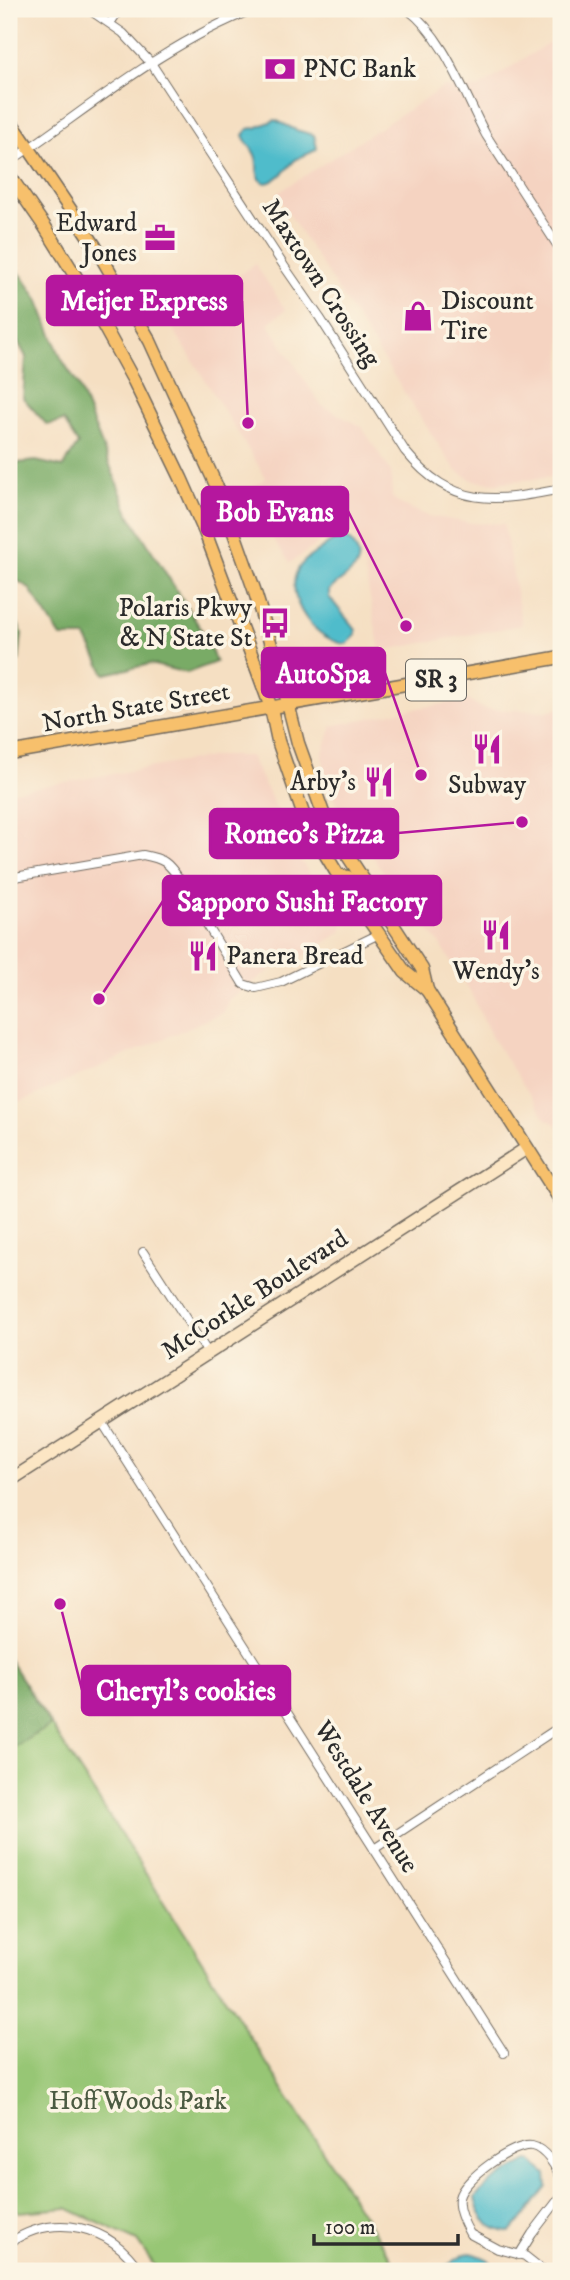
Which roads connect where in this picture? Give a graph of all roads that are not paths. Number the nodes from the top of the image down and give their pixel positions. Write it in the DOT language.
graph roads {
  1 [pos="88,9"];
  2 [pos="120,9"];
  3 [pos="254,9"];
  4 [pos="407,9"];
  5 [pos="110,23"];
  6 [pos="151,63"];
  7 [pos="9,119"];
  8 [pos="30,148"];
  9 [pos="9,162"];
  10 [pos="9,175"];
  11 [pos="561,251"];
  12 [pos="561,489"];
  13 [pos="561,657"];
  14 [pos="288,705"];
  15 [pos="271,708"];
  16 [pos="9,753"];
  17 [pos="338,875"];
  18 [pos="9,878"];
  19 [pos="396,931"];
  20 [pos="379,934"];
  21 [pos="427,990"];
  22 [pos="527,1148"];
  23 [pos="561,1201"];
  24 [pos="143,1252"];
  25 [pos="208,1353"];
  26 [pos="102,1422"];
  27 [pos="9,1481"];
  28 [pos="561,1726"];
  29 [pos="374,1849"];
  30 [pos="503,2053"];
  31 [pos="561,2178"];
  32 [pos="561,2196"];
  33 [pos="9,2243"];
  34 [pos="519,2255"];
  35 [pos="140,2271"];
  36 [pos="544,2271"];
  1 -- 5 [label="street, Maxtown Crossing"];
  2 -- 5 [label="street"];
  3 -- 6 [label="street"];
  4 -- 11 [label="street"];
  5 -- 6 [label="street, Maxtown Crossing"];
  6 -- 8 [label="street"];
  6 -- 12 [label="street, Maxtown Crossing"];
  7 -- 8 [label="main road"];
  8 -- 9 [label="street"];
  8 -- 14 [label="main road"];
  10 -- 15 [label="main road"];
  13 -- 14 [label="main road, North State Street / SR 3"];
  14 -- 15 [label="main road, North State Street / SR 3"];
  14 -- 19 [label="main road"];
  15 -- 16 [label="main road, North State Street / SR 3"];
  15 -- 17 [label="main road"];
  17 -- 19 [label="main road"];
  17 -- 20 [label="main road"];
  18 -- 20 [label="street"];
  19 -- 21 [label="main road"];
  20 -- 21 [label="main road"];
  21 -- 22 [label="main road"];
  22 -- 23 [label="main road"];
  22 -- 25 [label="street, McCorkle Boulevard"];
  24 -- 25 [label="street"];
  25 -- 26 [label="street, McCorkle Boulevard"];
  26 -- 27 [label="street, McCorkle Boulevard"];
  26 -- 29 [label="street, Westdale Avenue"];
  28 -- 29 [label="street"];
  29 -- 30 [label="street, Westdale Avenue"];
  31 -- 34 [label="street"];
  32 -- 34 [label="street"];
  33 -- 35 [label="street"];
  34 -- 36 [label="street"];
}
